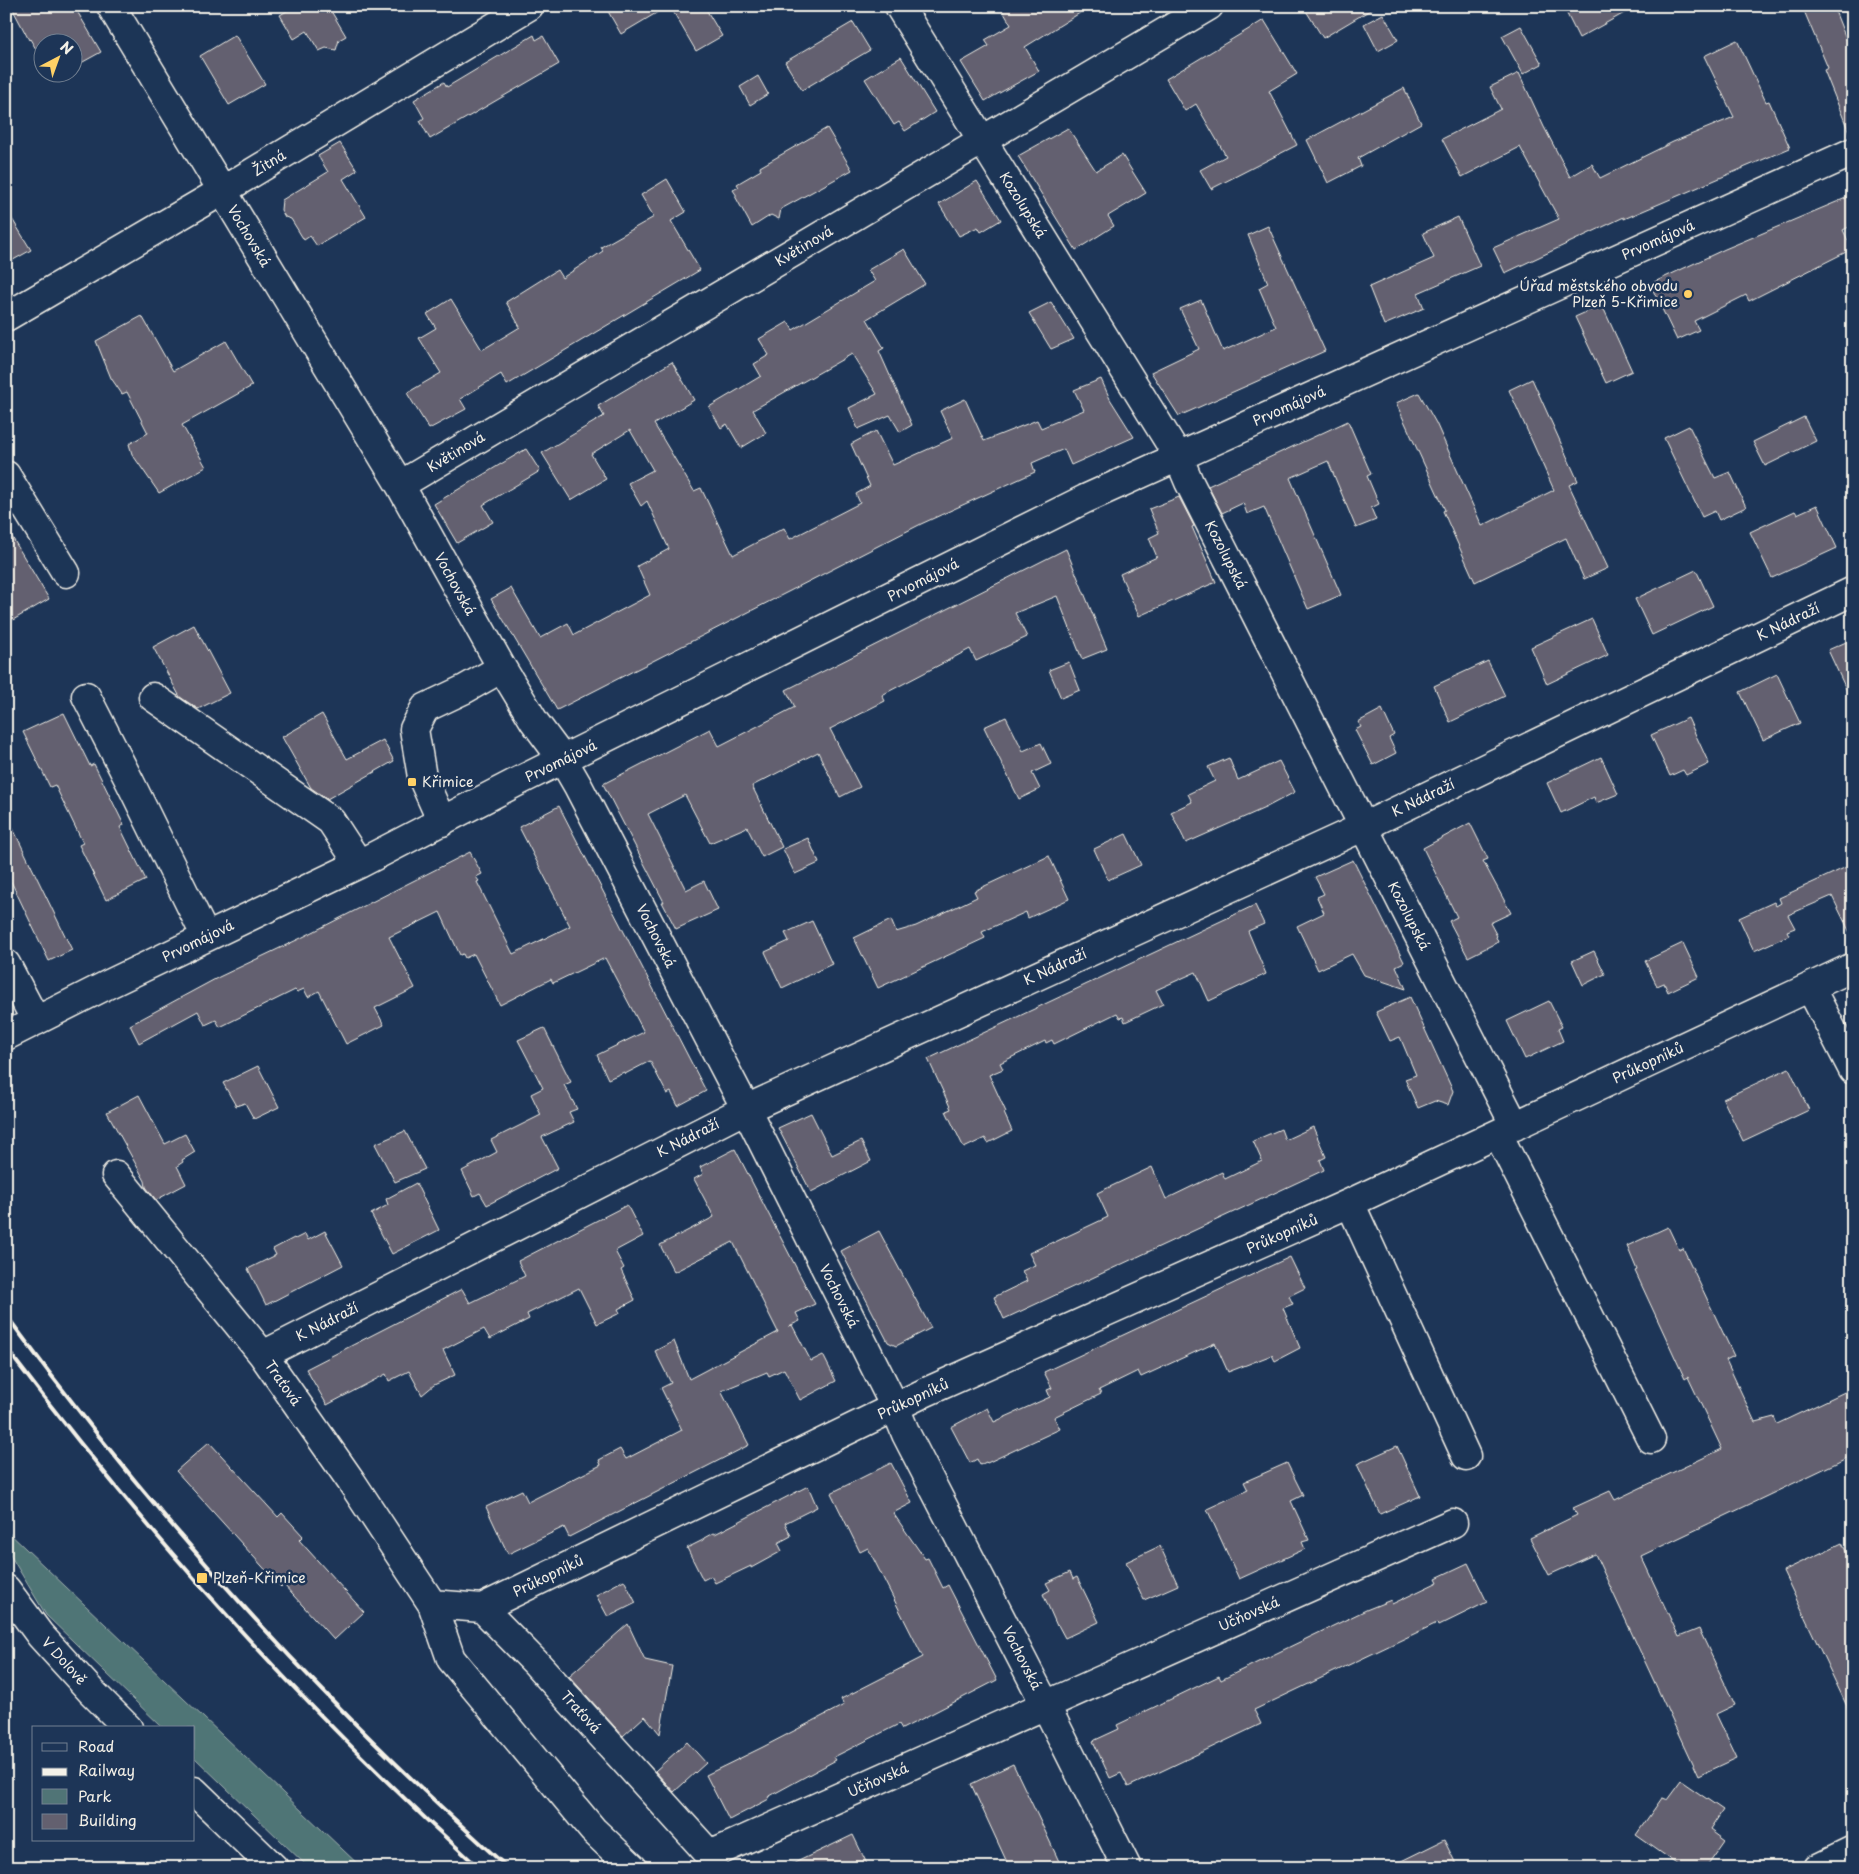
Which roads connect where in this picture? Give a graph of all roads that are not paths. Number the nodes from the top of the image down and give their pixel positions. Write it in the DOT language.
graph roads {
  1 [pos="111,6"];
  2 [pos="529,6"];
  3 [pos="899,6"];
  4 [pos="1209,6"];
  5 [pos="983,140"];
  6 [pos="1853,152"];
  7 [pos="222,191"];
  8 [pos="6,317"];
  9 [pos="1178,456"];
  10 [pos="6,475"];
  11 [pos="400,485"];
  12 [pos="66,573"];
  13 [pos="1853,591"];
  14 [pos="502,668"];
  15 [pos="86,696"];
  16 [pos="153,697"];
  17 [pos="563,760"];
  18 [pos="442,822"];
  19 [pos="1365,826"];
  20 [pos="360,864"];
  21 [pos="206,937"];
  22 [pos="6,964"];
  23 [pos="1853,967"];
  24 [pos="1810,987"];
  25 [pos="36,1021"];
  26 [pos="6,1036"];
  27 [pos="1853,1070"];
  28 [pos="746,1109"];
  29 [pos="1507,1130"];
  30 [pos="116,1175"];
  31 [pos="1350,1203"];
  32 [pos="263,1355"];
  33 [pos="895,1407"];
  34 [pos="1652,1439"];
  35 [pos="1466,1456"];
  36 [pos="1453,1524"];
  37 [pos="6,1589"];
  38 [pos="432,1604"];
  39 [pos="482,1608"];
  40 [pos="1045,1704"];
  41 [pos="126,1726"];
  42 [pos="195,1792"];
  43 [pos="1853,1851"];
  44 [pos="710,1855"];
  45 [pos="274,1868"];
  46 [pos="633,1868"];
  47 [pos="1127,1868"];
  48 [pos="1818,1868"];
  1 -- 7 [label="street, Vochovská"];
  2 -- 7 [label="street, Žitná"];
  3 -- 5 [label="street, Kozolupská"];
  4 -- 5 [label="street, Květinová"];
  5 -- 9 [label="street, Kozolupská"];
  5 -- 11 [label="street, Květinová"];
  6 -- 9 [label="street, Prvomájová"];
  7 -- 8 [label="street, Žitná"];
  7 -- 11 [label="street, Vochovská"];
  9 -- 17 [label="street, Prvomájová"];
  9 -- 19 [label="street, Kozolupská"];
  10 -- 12 [label="street"];
  11 -- 14 [label="street, Vochovská"];
  13 -- 19 [label="street, K Nádraží"];
  14 -- 17 [label="street, Vochovská"];
  14 -- 18 [label="street"];
  15 -- 21 [label="street"];
  16 -- 20 [label="street"];
  17 -- 18 [label="street, Prvomájová"];
  17 -- 28 [label="street, Vochovská"];
  18 -- 20 [label="street, Prvomájová"];
  19 -- 28 [label="street, K Nádraží"];
  19 -- 29 [label="street, Kozolupská"];
  20 -- 21 [label="street, Prvomájová"];
  21 -- 25 [label="street, Prvomájová"];
  22 -- 25 [label="street"];
  23 -- 24 [label="street, Průkopníků"];
  24 -- 27 [label="street"];
  24 -- 29 [label="street, Průkopníků"];
  25 -- 26 [label="street, Prvomájová"];
  28 -- 32 [label="street, K Nádraží"];
  28 -- 33 [label="street, Vochovská"];
  29 -- 31 [label="street, Průkopníků"];
  29 -- 34 [label="street, Kozolupská"];
  30 -- 32 [label="street, Traťová"];
  31 -- 33 [label="street, Průkopníků"];
  31 -- 35 [label="street"];
  32 -- 38 [label="street, Traťová"];
  33 -- 39 [label="street, Průkopníků"];
  33 -- 40 [label="street, Vochovská"];
  36 -- 40 [label="street, Učňovská"];
  37 -- 41 [label="street, V Dolově"];
  38 -- 39 [label="street"];
  38 -- 46 [label="street, Traťová"];
  39 -- 44 [label="street, Traťová"];
  40 -- 44 [label="street, Učňovská"];
  40 -- 47 [label="street"];
  42 -- 45 [label="street"];
  43 -- 48 [label="street"];
}
